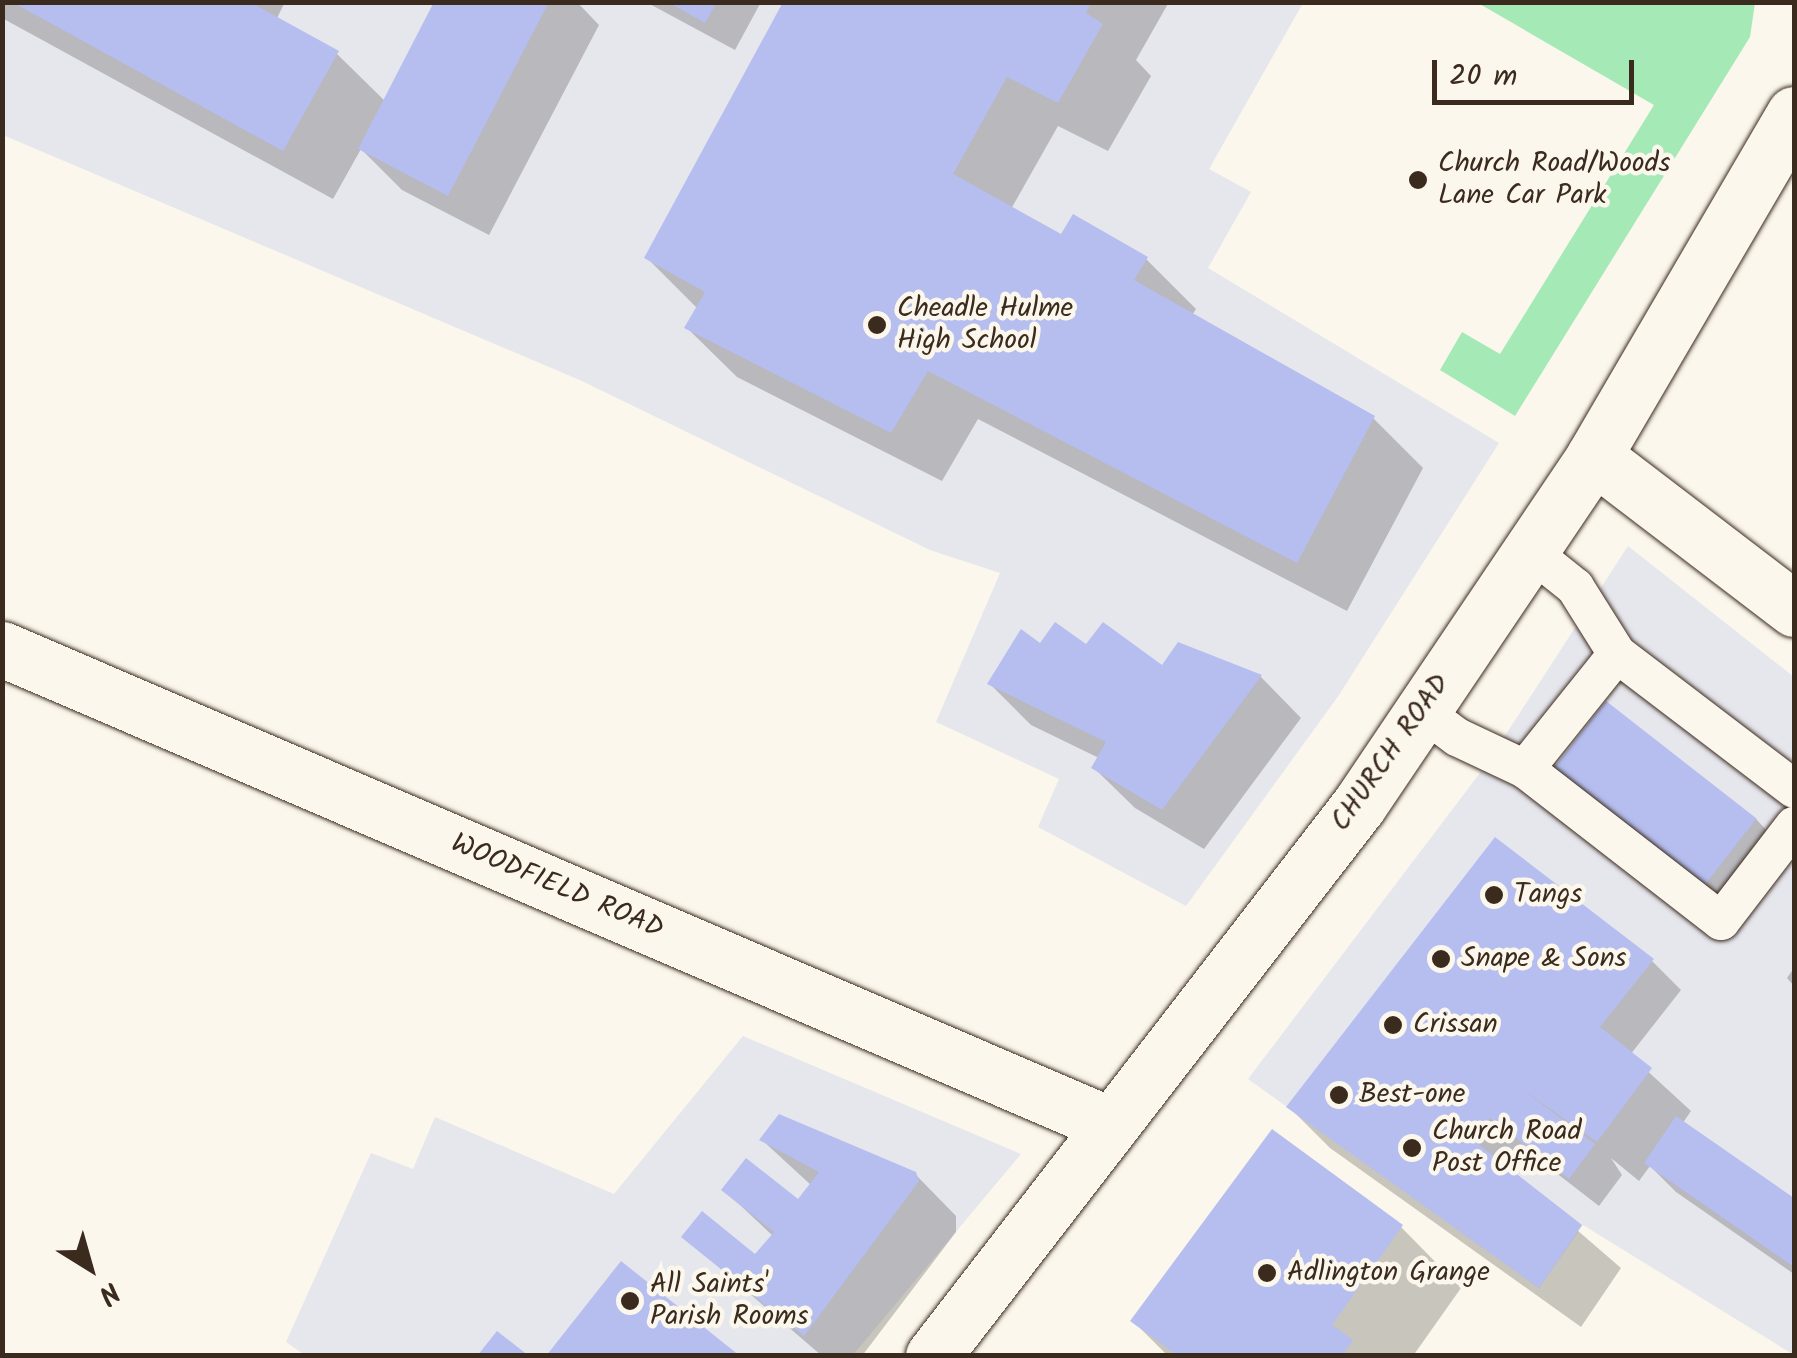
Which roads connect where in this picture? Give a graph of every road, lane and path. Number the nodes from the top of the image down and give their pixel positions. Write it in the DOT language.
graph roads {
  1 [pos="1794,114"];
  2 [pos="1594,456"];
  3 [pos="1530,551"];
  4 [pos="1794,609"];
  5 [pos="2,649"];
  6 [pos="1617,654"];
  7 [pos="1422,711"];
  8 [pos="1525,769"];
  9 [pos="1794,789"];
  10 [pos="1794,826"];
  11 [pos="1112,1124"];
  12 [pos="933,1356"];
  1 -- 2 [label="main road, CHURCH ROAD"];
  2 -- 3 [label="main road, CHURCH ROAD"];
  2 -- 4 [label="main road"];
  3 -- 6 [label="lane"];
  3 -- 7 [label="main road, CHURCH ROAD"];
  5 -- 11 [label="main road, WOODFIELD ROAD"];
  6 -- 8 [label="lane"];
  6 -- 9 [label="lane"];
  7 -- 8 [label="lane"];
  7 -- 11 [label="main road, CHURCH ROAD"];
  8 -- 10 [label="lane"];
  11 -- 12 [label="main road, CHURCH ROAD"];
}
